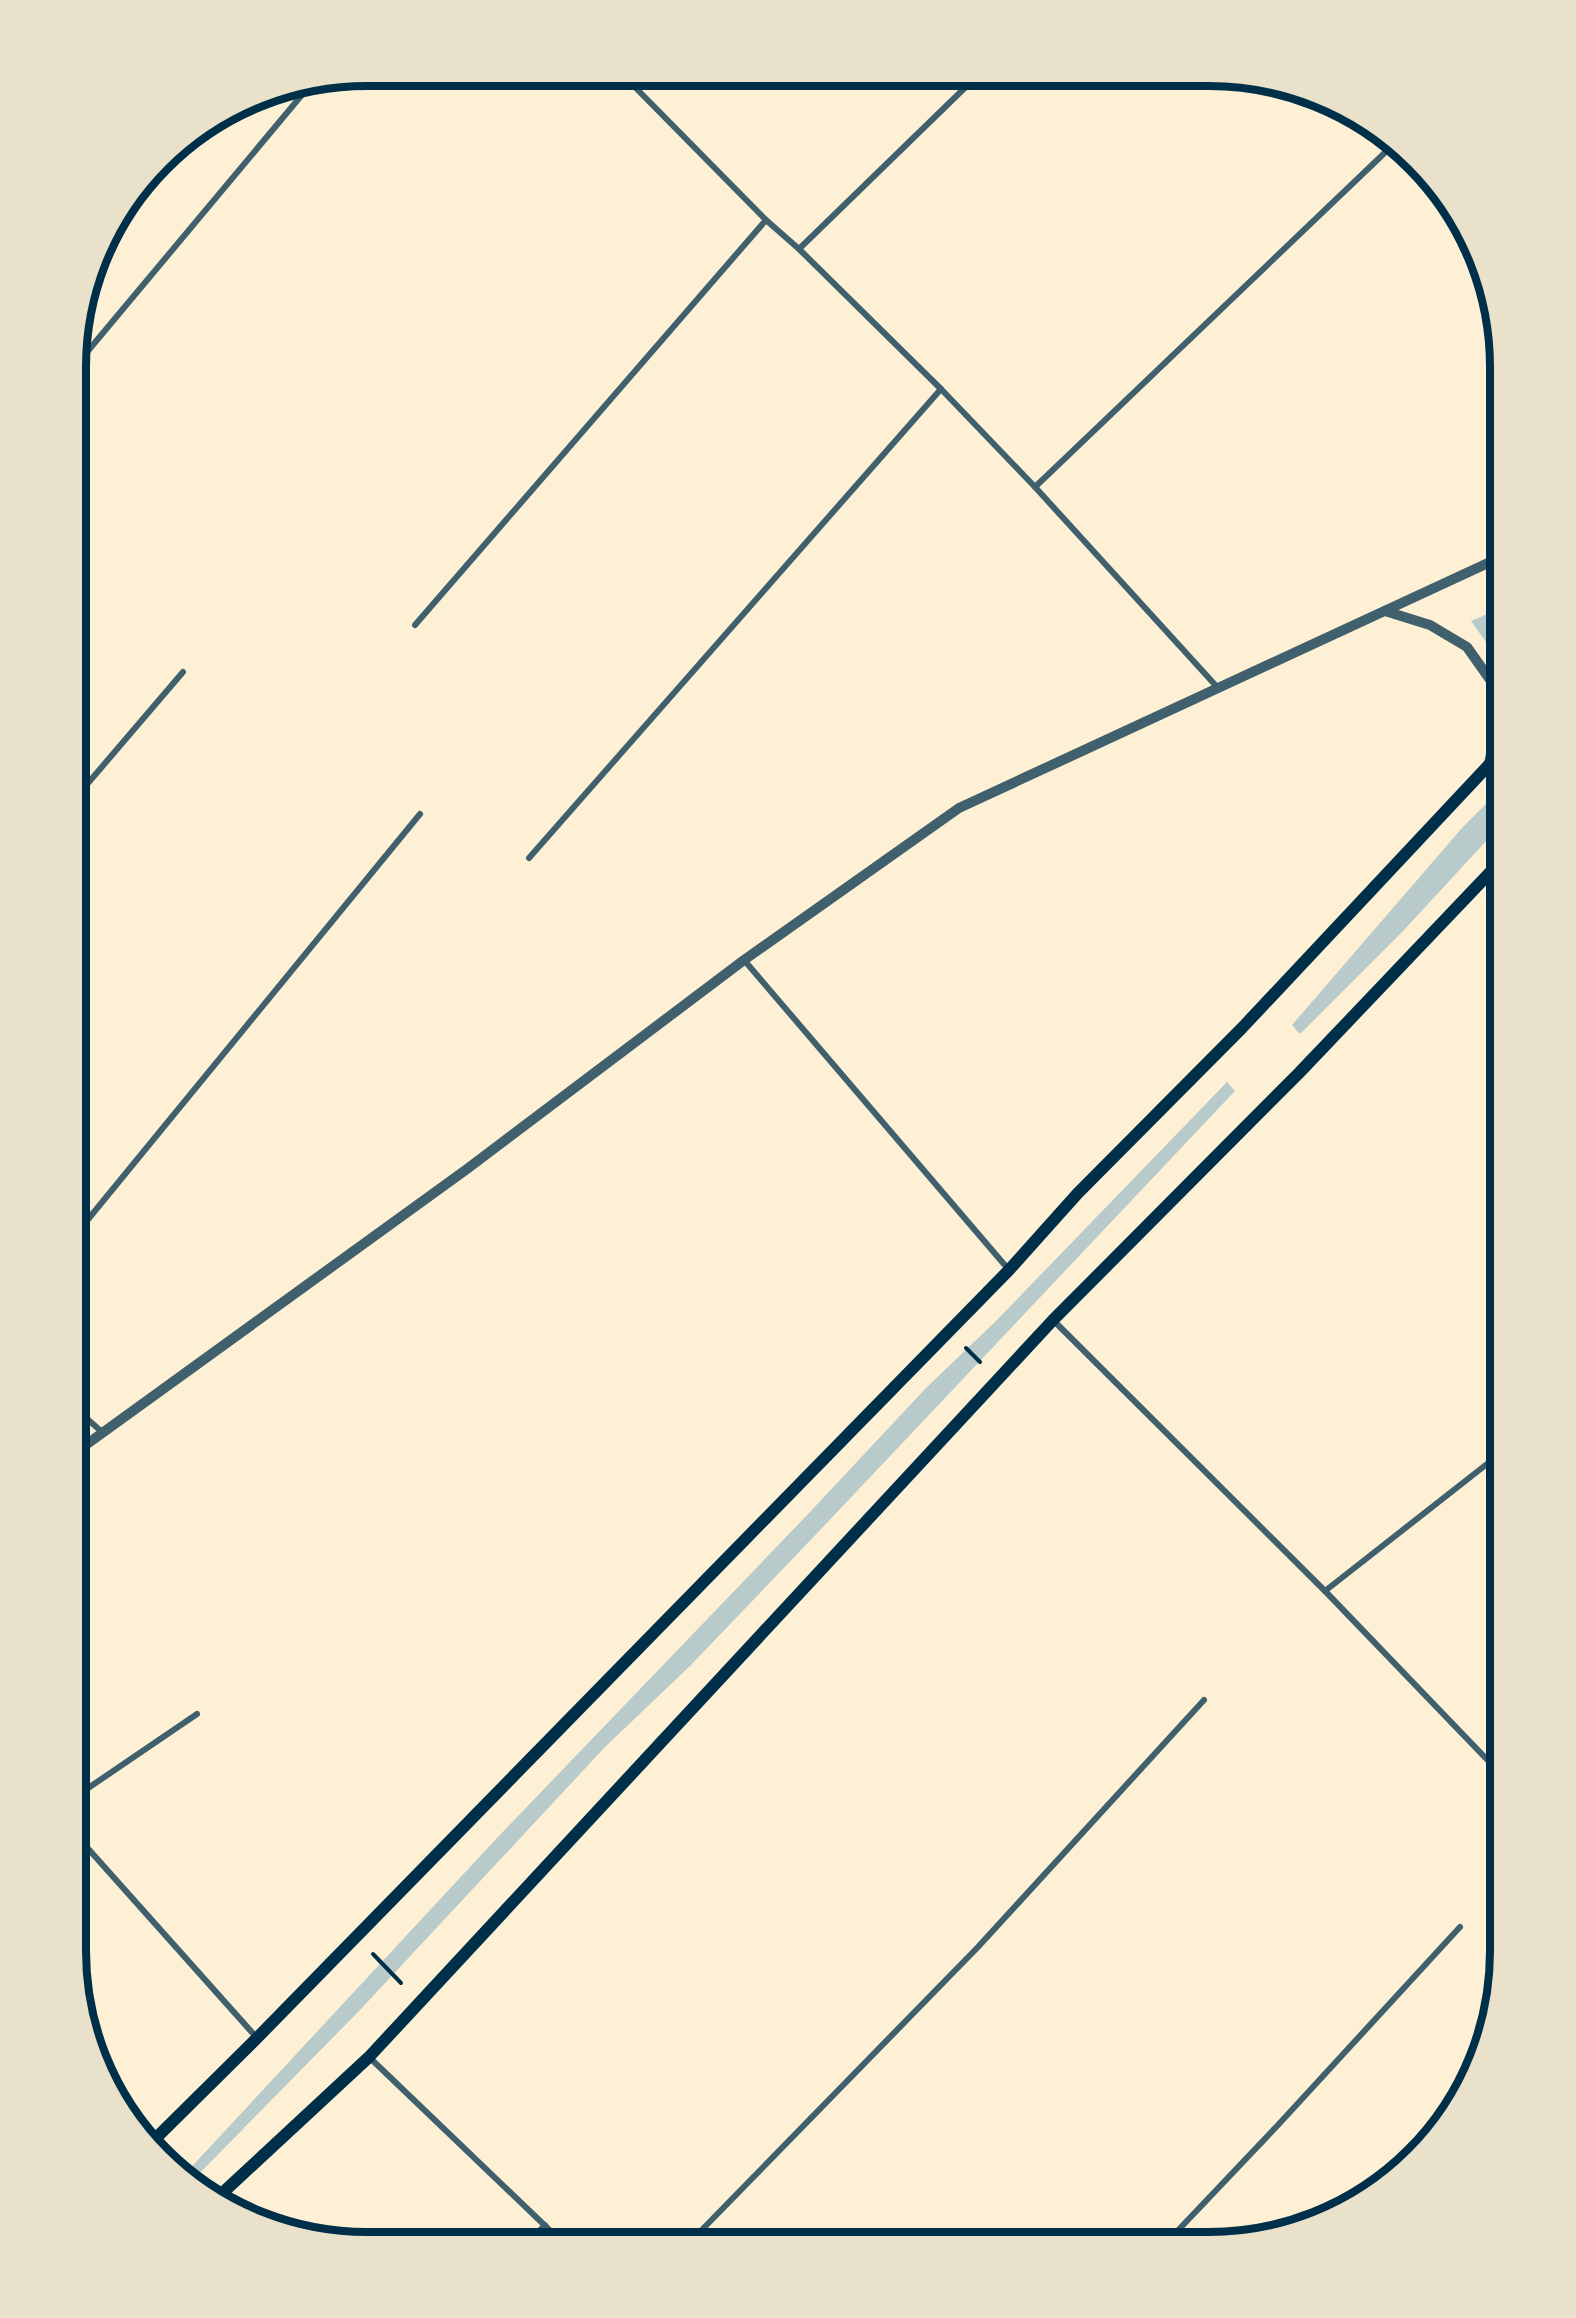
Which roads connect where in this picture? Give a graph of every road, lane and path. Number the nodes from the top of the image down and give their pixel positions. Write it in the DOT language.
graph roads {
  1 [pos="634,86"];
  2 [pos="967,86"];
  3 [pos="304,93"];
  4 [pos="1388,150"];
  5 [pos="766,220"];
  6 [pos="799,249"];
  7 [pos="86,354"];
  8 [pos="941,389"];
  9 [pos="1035,487"];
  10 [pos="1490,562"];
  11 [pos="1385,611"];
  12 [pos="415,626"];
  13 [pos="183,672"];
  14 [pos="1490,680"];
  15 [pos="1218,688"];
  16 [pos="1490,759"];
  17 [pos="1489,764"];
  18 [pos="86,785"];
  19 [pos="420,814"];
  20 [pos="529,858"];
  21 [pos="1490,873"];
  22 [pos="744,960"];
  23 [pos="86,1222"];
  24 [pos="1009,1270"];
  25 [pos="1053,1320"];
  26 [pos="949,1330"];
  27 [pos="997,1380"];
  28 [pos="86,1418"];
  29 [pos="102,1432"];
  30 [pos="86,1444"];
  31 [pos="1490,1462"];
  32 [pos="1325,1591"];
  33 [pos="1204,1700"];
  34 [pos="197,1714"];
  35 [pos="1490,1763"];
  36 [pos="86,1790"];
  37 [pos="86,1846"];
  38 [pos="1460,1927"];
  39 [pos="356,1936"];
  40 [pos="420,2002"];
  41 [pos="257,2038"];
  42 [pos="369,2057"];
  43 [pos="156,2138"];
  44 [pos="223,2193"];
  45 [pos="545,2225"];
  46 [pos="538,2232"];
  47 [pos="552,2232"];
  48 [pos="700,2232"];
  49 [pos="1176,2232"];
  1 -- 5 [label="street"];
  2 -- 6 [label="street"];
  3 -- 7 [label="street"];
  4 -- 9 [label="street"];
  5 -- 6 [label="street"];
  5 -- 12 [label="street"];
  6 -- 8 [label="street"];
  8 -- 9 [label="street"];
  8 -- 20 [label="street"];
  9 -- 15 [label="street"];
  10 -- 11 [label="street"];
  11 -- 14 [label="street"];
  11 -- 15 [label="street"];
  13 -- 18 [label="street"];
  15 -- 22 [label="street"];
  16 -- 17 [label="street"];
  17 -- 24 [label="main road"];
  19 -- 23 [label="street"];
  21 -- 25 [label="main road"];
  22 -- 24 [label="street"];
  22 -- 29 [label="street"];
  24 -- 26 [label="main road"];
  25 -- 27 [label="main road"];
  25 -- 32 [label="street"];
  26 -- 27 [label="path"];
  26 -- 39 [label="main road"];
  27 -- 40 [label="main road"];
  28 -- 29 [label="street"];
  29 -- 30 [label="street"];
  31 -- 32 [label="street"];
  32 -- 35 [label="street"];
  33 -- 48 [label="street"];
  34 -- 36 [label="street"];
  37 -- 41 [label="street"];
  38 -- 49 [label="street"];
  39 -- 40 [label="path"];
  39 -- 41 [label="main road"];
  40 -- 42 [label="main road"];
  41 -- 43 [label="main road"];
  42 -- 44 [label="main road"];
  42 -- 45 [label="street"];
  45 -- 46 [label="street"];
  45 -- 47 [label="street"];
}
